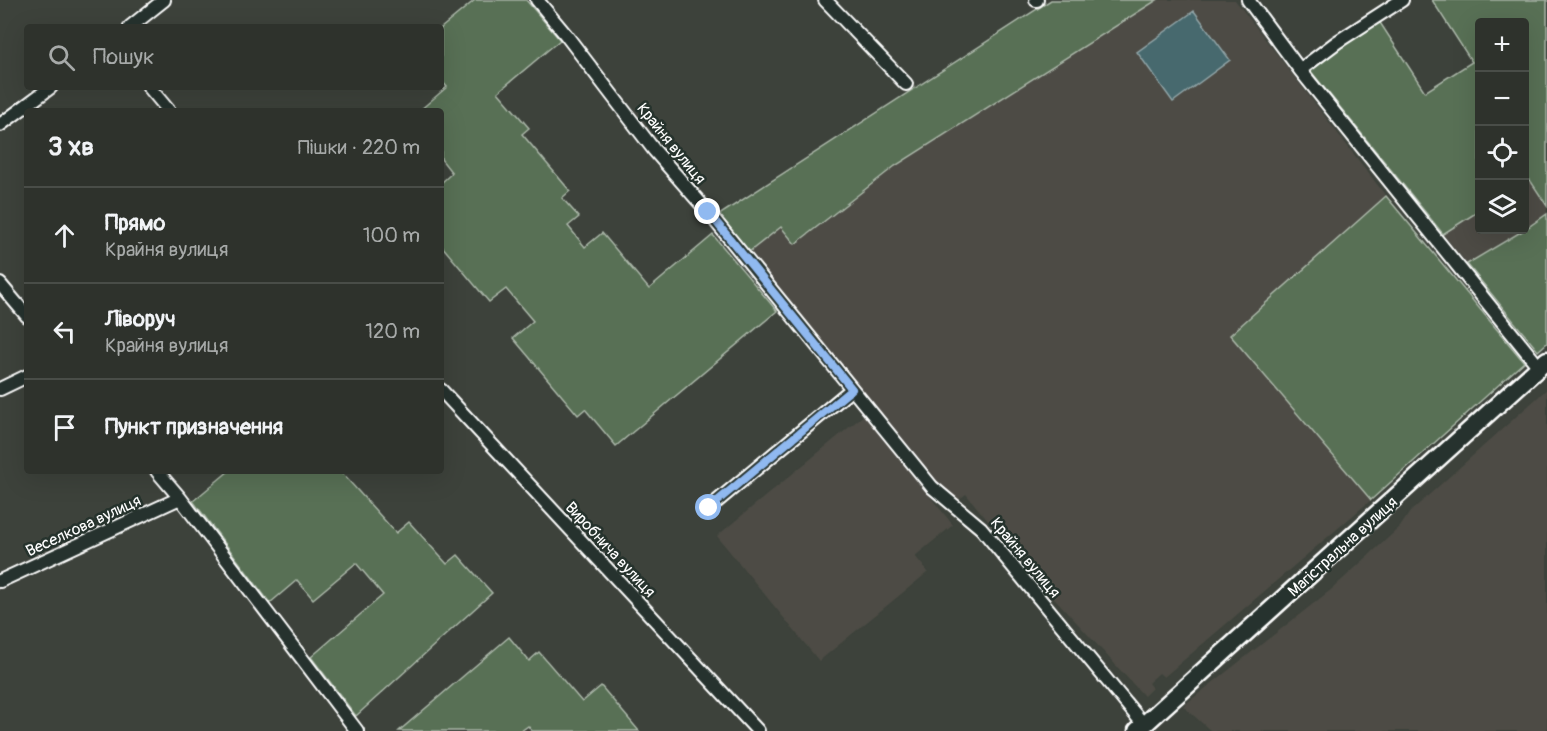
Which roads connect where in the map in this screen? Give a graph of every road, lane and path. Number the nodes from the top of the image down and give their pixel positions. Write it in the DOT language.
graph roads {
  1 [pos="164,0"];
  2 [pos="537,0"];
  3 [pos="825,0"];
  4 [pos="1248,0"];
  5 [pos="1402,0"];
  6 [pos="134,24"];
  7 [pos="1300,70"];
  8 [pos="906,84"];
  9 [pos="47,90"];
  10 [pos="152,90"];
  11 [pos="166,108"];
  12 [pos="0,125"];
  13 [pos="0,284"];
  14 [pos="24,313"];
  15 [pos="1543,364"];
  16 [pos="24,377"];
  17 [pos="0,389"];
  18 [pos="852,389"];
  19 [pos="444,393"];
  20 [pos="160,474"];
  21 [pos="180,498"];
  22 [pos="709,508"];
  23 [pos="0,581"];
  24 [pos="1140,728"];
  25 [pos="357,731"];
  26 [pos="758,731"];
  1 -- 6 [label="street"];
  2 -- 18 [label="street, Крайня вулиця"];
  3 -- 8 [label="street"];
  4 -- 7 [label="street"];
  5 -- 7 [label="street"];
  7 -- 15 [label="street"];
  9 -- 12 [label="street"];
  10 -- 11 [label="street"];
  13 -- 14 [label="street"];
  15 -- 24 [label="street, Магістральна вулиця"];
  16 -- 17 [label="street"];
  18 -- 22 [label="street"];
  18 -- 24 [label="street, Крайня вулиця"];
  19 -- 26 [label="street, Виробнича вулиця"];
  20 -- 21 [label="street"];
  21 -- 23 [label="street, Веселкова вулиця"];
  21 -- 25 [label="street"];
}
